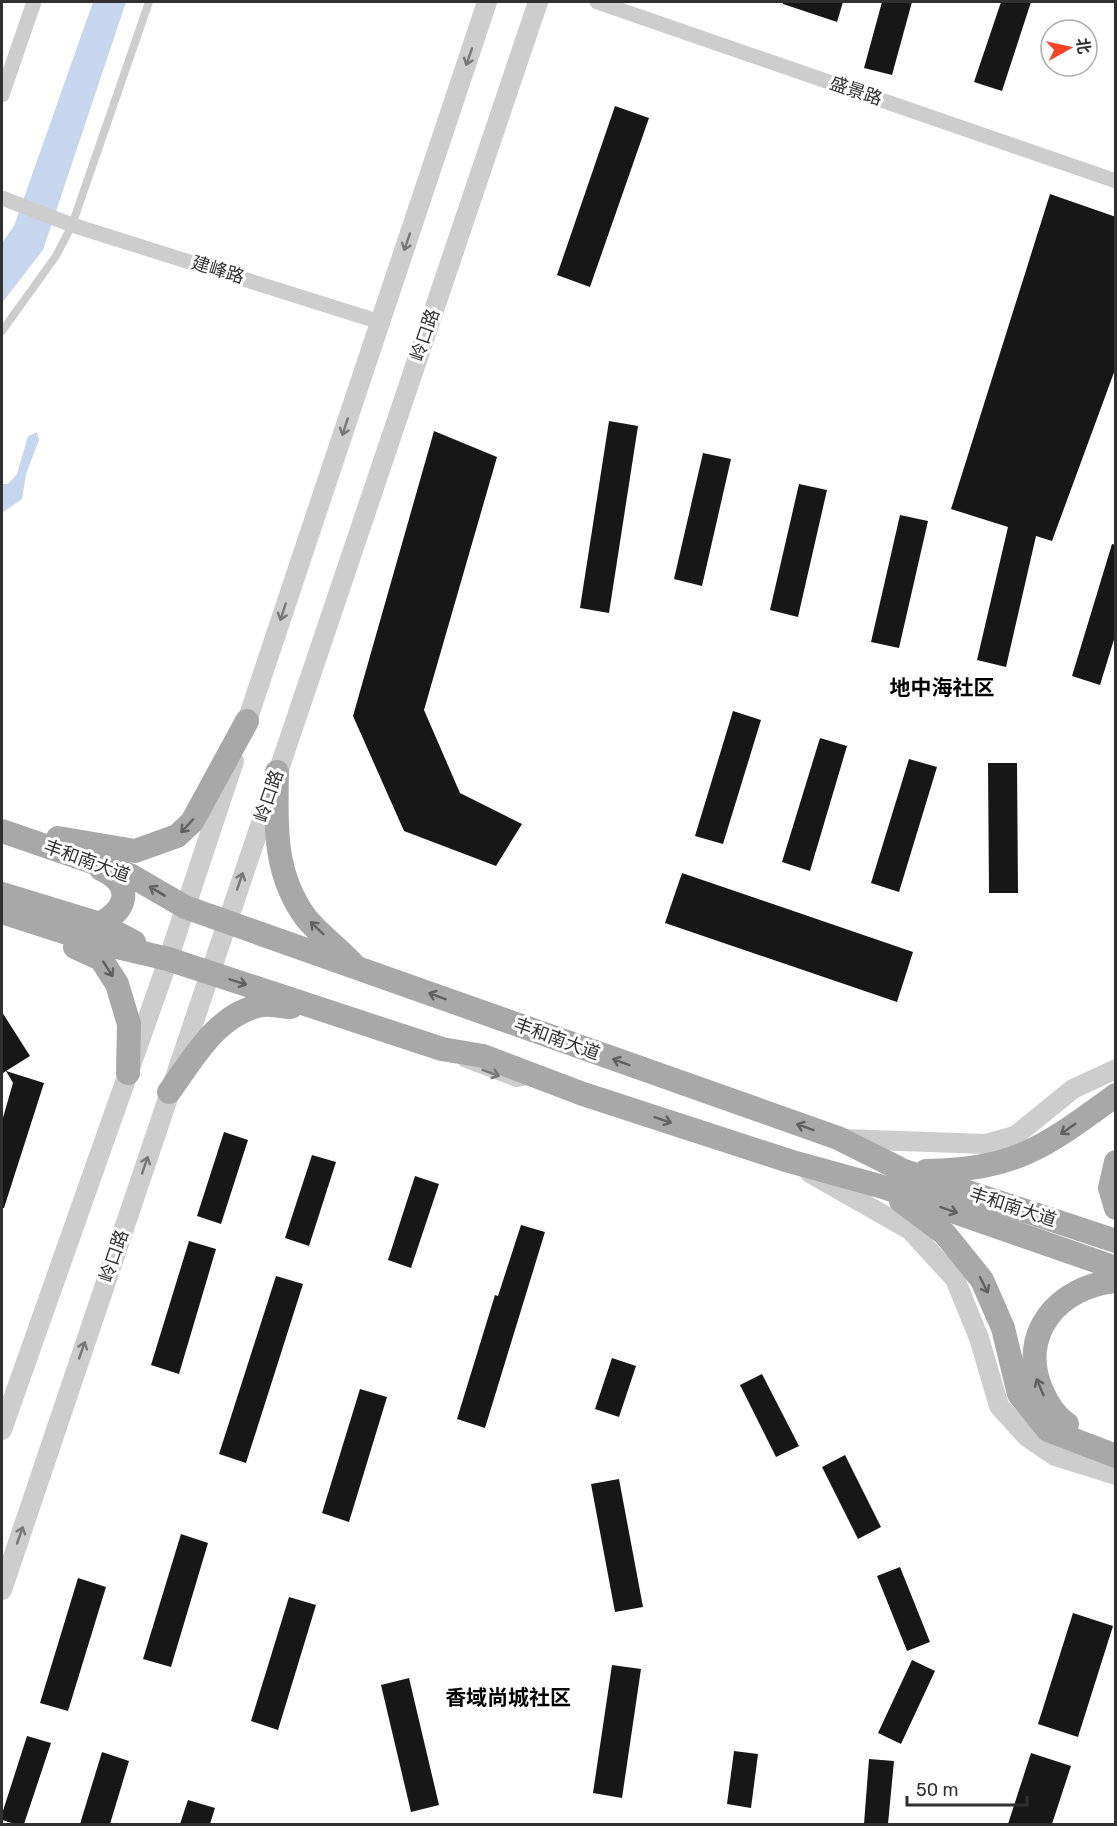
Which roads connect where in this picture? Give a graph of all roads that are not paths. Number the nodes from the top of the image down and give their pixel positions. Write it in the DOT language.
graph roads {
  1 [pos="33,2"];
  2 [pos="149,2"];
  3 [pos="487,2"];
  4 [pos="538,2"];
  5 [pos="597,2"];
  6 [pos="2,94"];
  7 [pos="1116,181"];
  8 [pos="2,198"];
  9 [pos="72,225"];
  10 [pos="380,322"];
  11 [pos="2,331"];
  12 [pos="247,721"];
  13 [pos="277,772"];
  14 [pos="2,830"];
  15 [pos="69,854"];
  16 [pos="2,894"];
  17 [pos="185,907"];
  18 [pos="2,913"];
  19 [pos="226,922"];
  20 [pos="100,924"];
  21 [pos="46,926"];
  22 [pos="168,959"];
  23 [pos="358,969"];
  24 [pos="209,973"];
  25 [pos="320,1009"];
  26 [pos="1116,1069"];
  27 [pos="128,1073"];
  28 [pos="169,1092"];
  29 [pos="1116,1095"];
  30 [pos="837,1138"];
  31 [pos="789,1161"];
  32 [pos="1116,1162"];
  33 [pos="904,1171"];
  34 [pos="883,1187"];
  35 [pos="1116,1208"];
  36 [pos="1116,1240"];
  37 [pos="1116,1268"];
  38 [pos="1116,1281"];
  39 [pos="2,1430"];
  40 [pos="1116,1446"];
  41 [pos="1116,1455"];
  42 [pos="1116,1475"];
  43 [pos="2,1590"];
  1 -- 6 [label="street"];
  2 -- 9 [label="lane"];
  3 -- 10 [label="street, one-way"];
  4 -- 13 [label="street, 岭口路"];
  5 -- 7 [label="street, 盛景路"];
  8 -- 9 [label="street, 建峰路"];
  9 -- 10 [label="street, 建峰路"];
  9 -- 11 [label="lane"];
  10 -- 12 [label="street, one-way"];
  12 -- 14 [label="main road, one-way"];
  12 -- 17 [label="street"];
  19 -- 13 [label="street, 岭口路, one-way"];
  23 -- 13 [label="main road, one-way"];
  14 -- 15 [label="main road, 丰和南大道"];
  17 -- 15 [label="main road, 丰和南大道, one-way"];
  15 -- 20 [label="main road"];
  16 -- 20 [label="main road"];
  17 -- 19 [label="main road, 丰和南大道"];
  17 -- 22 [label="street"];
  18 -- 21 [label="main road, 丰和南大道"];
  18 -- 27 [label="main road, one-way"];
  19 -- 23 [label="main road, 丰和南大道"];
  19 -- 24 [label="street, 岭口路"];
  20 -- 21 [label="main road"];
  20 -- 22 [label="main road"];
  21 -- 22 [label="main road, 丰和南大道"];
  22 -- 24 [label="main road, 丰和南大道"];
  22 -- 27 [label="street"];
  30 -- 23 [label="main road, 丰和南大道, one-way"];
  24 -- 25 [label="main road, 丰和南大道, one-way"];
  24 -- 28 [label="street, 岭口路"];
  25 -- 28 [label="main road"];
  25 -- 31 [label="main road, 丰和南大道, one-way"];
  26 -- 30 [label="street"];
  27 -- 39 [label="street"];
  43 -- 28 [label="street, 岭口路, one-way"];
  29 -- 33 [label="main road, one-way"];
  30 -- 33 [label="main road, 丰和南大道"];
  31 -- 34 [label="main road, 丰和南大道"];
  31 -- 42 [label="street"];
  32 -- 35 [label="main road"];
  33 -- 36 [label="main road, 丰和南大道"];
  34 -- 37 [label="main road, 丰和南大道, one-way"];
  34 -- 41 [label="main road, one-way"];
  40 -- 38 [label="main road, one-way"];
}
